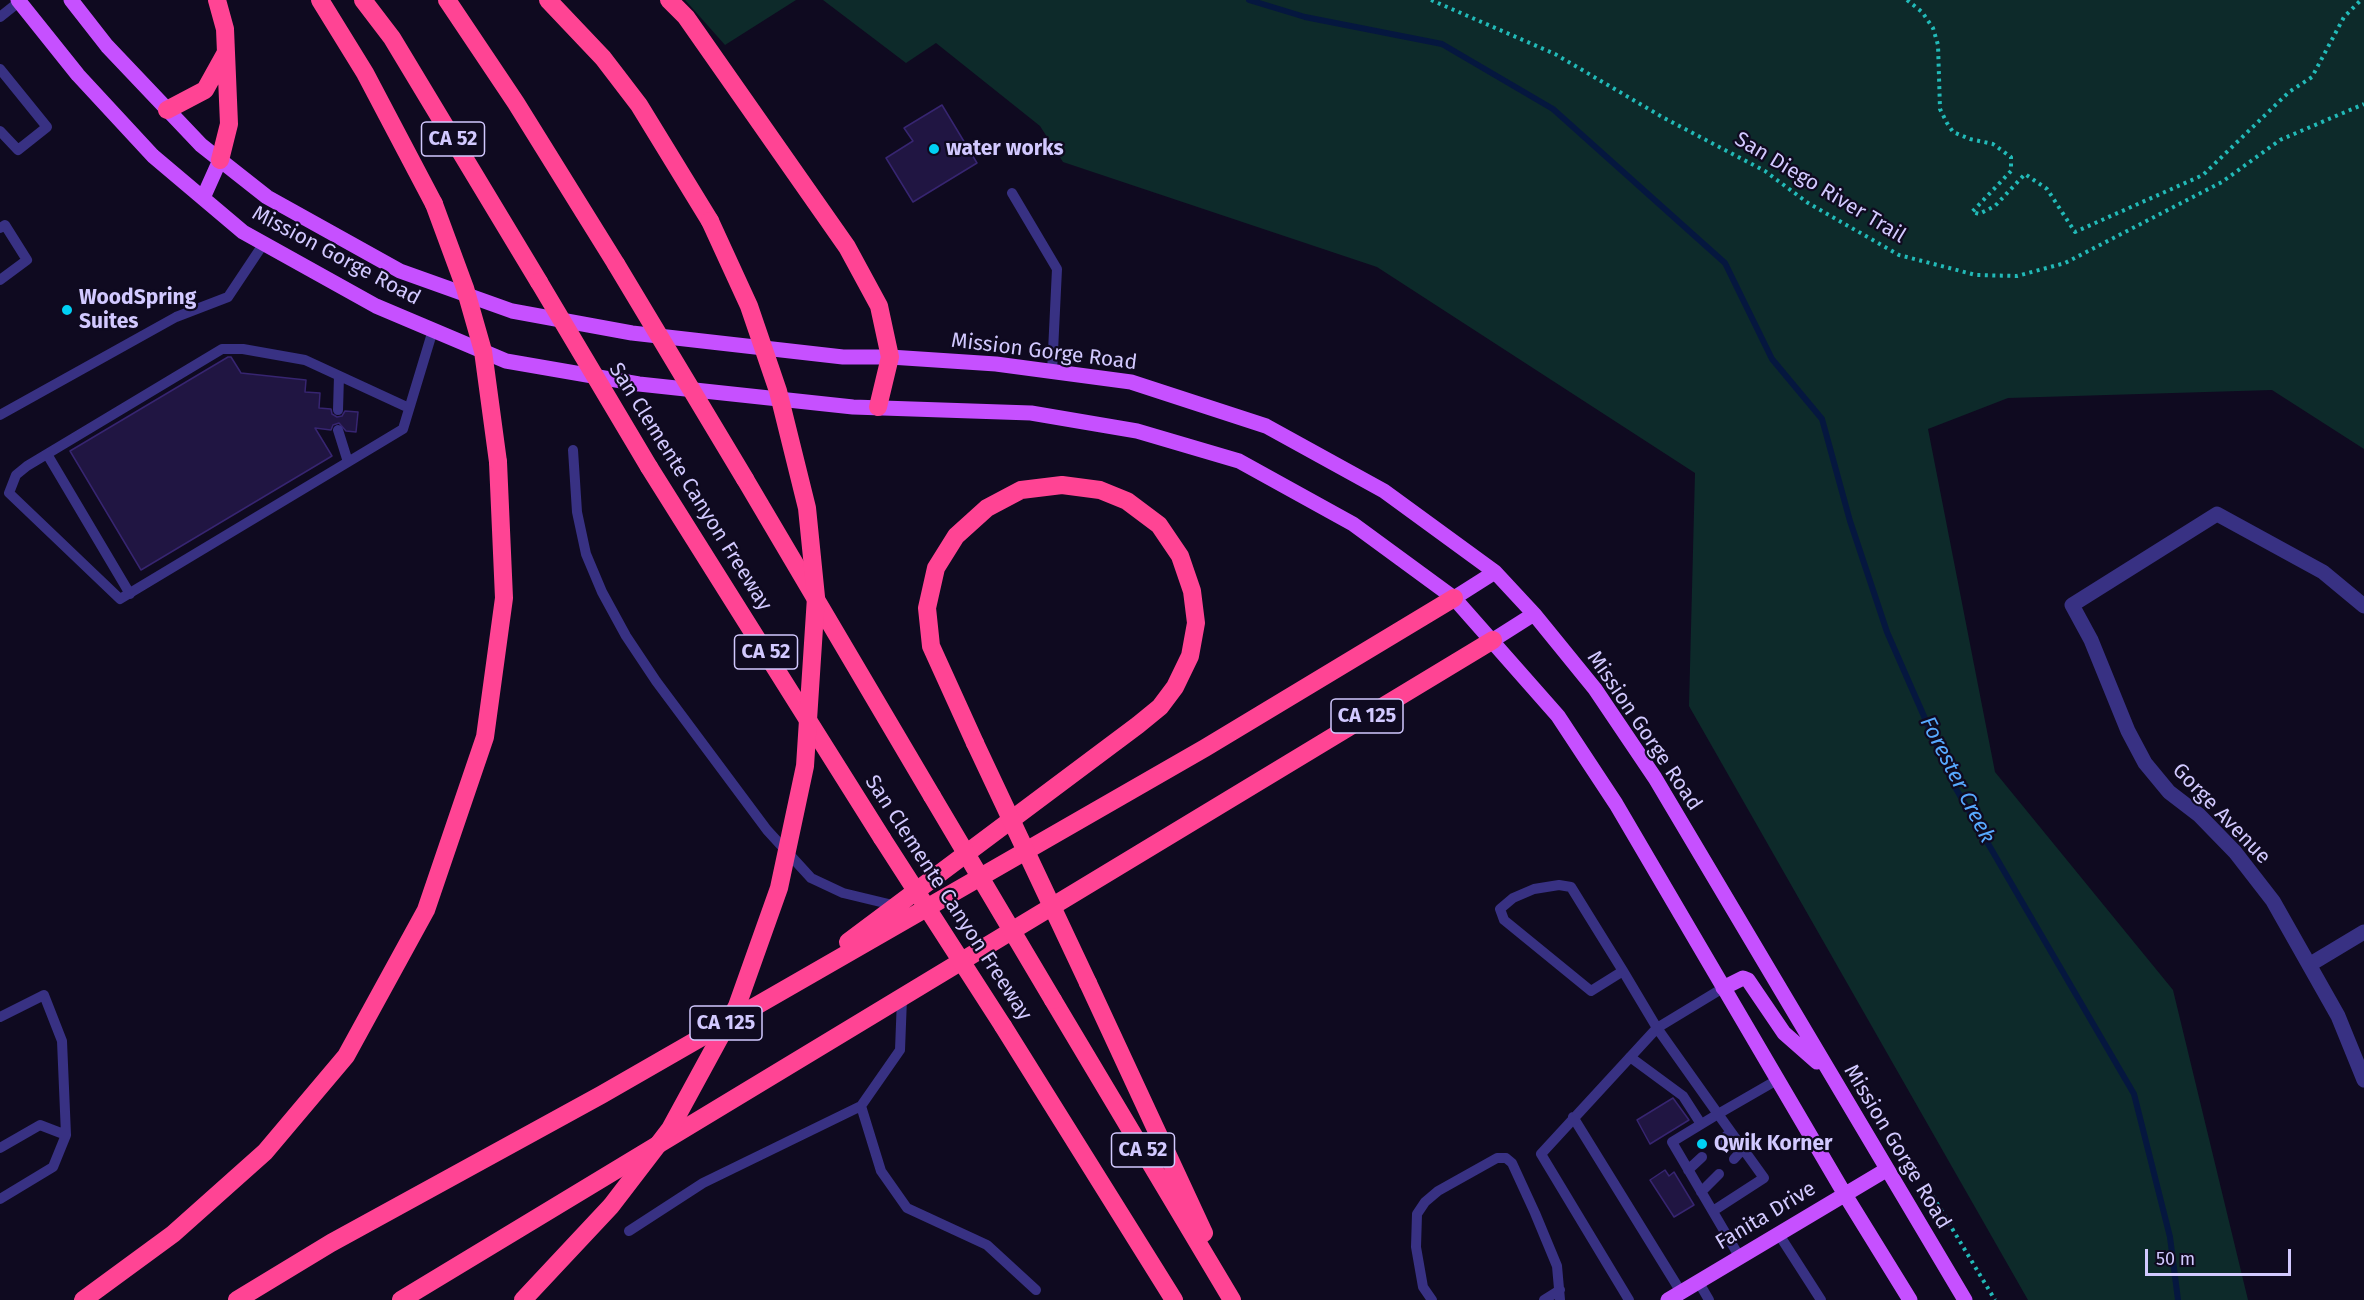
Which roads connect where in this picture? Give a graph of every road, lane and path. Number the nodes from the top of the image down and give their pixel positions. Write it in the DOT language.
graph roads {
  1 [pos="71,0"];
  2 [pos="218,0"];
  3 [pos="320,0"];
  4 [pos="363,0"];
  5 [pos="447,0"];
  6 [pos="548,0"];
  7 [pos="669,0"];
  8 [pos="1431,0"];
  9 [pos="1907,0"];
  10 [pos="2361,0"];
  11 [pos="19,1"];
  12 [pos="0,17"];
  13 [pos="227,50"];
  14 [pos="0,69"];
  15 [pos="4,82"];
  16 [pos="2364,104"];
  17 [pos="167,110"];
  18 [pos="0,131"];
  19 [pos="220,160"];
  20 [pos="1012,192"];
  21 [pos="203,198"];
  22 [pos="0,228"];
  23 [pos="264,243"];
  24 [pos="0,280"];
  25 [pos="433,330"];
  26 [pos="890,357"];
  27 [pos="1052,372"];
  28 [pos="339,376"];
  29 [pos="409,408"];
  30 [pos="878,408"];
  31 [pos="338,410"];
  32 [pos="0,415"];
  33 [pos="338,430"];
  34 [pos="573,450"];
  35 [pos="47,454"];
  36 [pos="348,462"];
  37 [pos="1495,572"];
  38 [pos="130,594"];
  39 [pos="1454,598"];
  40 [pos="2364,606"];
  41 [pos="1534,614"];
  42 [pos="1493,640"];
  43 [pos="897,906"];
  44 [pos="2364,932"];
  45 [pos="2309,965"];
  46 [pos="1623,971"];
  47 [pos="1723,988"];
  48 [pos="783,990"];
  49 [pos="902,998"];
  50 [pos="0,1017"];
  51 [pos="1657,1028"];
  52 [pos="1630,1058"];
  53 [pos="1829,1072"];
  54 [pos="1778,1080"];
  55 [pos="2364,1080"];
  56 [pos="861,1107"];
  57 [pos="1718,1114"];
  58 [pos="1573,1117"];
  59 [pos="1701,1124"];
  60 [pos="1731,1132"];
  61 [pos="66,1136"];
  62 [pos="1718,1143"];
  63 [pos="0,1148"];
  64 [pos="1743,1149"];
  65 [pos="1702,1157"];
  66 [pos="1734,1159"];
  67 [pos="1688,1170"];
  68 [pos="1886,1170"];
  69 [pos="1719,1174"];
  70 [pos="1929,1190"];
  71 [pos="1701,1192"];
  72 [pos="1844,1194"];
  73 [pos="0,1198"];
  74 [pos="1713,1211"];
  75 [pos="629,1231"];
  76 [pos="1778,1233"];
  77 [pos="1739,1256"];
  78 [pos="1698,1281"];
  79 [pos="1036,1290"];
  80 [pos="1560,1295"];
  81 [pos="1674,1296"];
  82 [pos="83,1300"];
  83 [pos="237,1300"];
  84 [pos="400,1300"];
  85 [pos="523,1300"];
  86 [pos="1174,1300"];
  87 [pos="1233,1300"];
  88 [pos="1432,1300"];
  89 [pos="1544,1300"];
  90 [pos="1629,1300"];
  91 [pos="1709,1300"];
  92 [pos="1821,1300"];
  93 [pos="1910,1300"];
  94 [pos="1965,1300"];
  95 [pos="1995,1300"];
  1 -- 17 [label="main road, Mission Gorge Road"];
  2 -- 13 [label="highway"];
  3 -- 82 [label="highway, bridge"];
  4 -- 86 [label="highway, San Clemente Canyon Freeway / CA 52, bridge"];
  5 -- 87 [label="highway, San Clemente Canyon Freeway / CA 52, bridge"];
  6 -- 85 [label="highway, bridge"];
  7 -- 26 [label="highway"];
  8 -- 16 [label="path, San Diego River Trail"];
  9 -- 10 [label="path"];
  11 -- 12 [label="lane"];
  11 -- 21 [label="main road, Mission Gorge Road"];
  13 -- 17 [label="highway"];
  13 -- 19 [label="highway"];
  14 -- 15 [label="lane"];
  15 -- 18 [label="lane"];
  17 -- 19 [label="main road, Mission Gorge Road"];
  19 -- 21 [label="main road"];
  19 -- 26 [label="main road, Mission Gorge Road"];
  20 -- 27 [label="lane"];
  21 -- 23 [label="main road, Mission Gorge Road"];
  22 -- 24 [label="lane"];
  23 -- 25 [label="main road, Mission Gorge Road"];
  23 -- 32 [label="lane"];
  25 -- 29 [label="lane"];
  25 -- 30 [label="main road, Mission Gorge Road"];
  26 -- 27 [label="main road, Mission Gorge Road"];
  26 -- 30 [label="highway"];
  27 -- 37 [label="main road, Mission Gorge Road"];
  28 -- 29 [label="lane"];
  28 -- 31 [label="lane"];
  28 -- 35 [label="lane"];
  29 -- 36 [label="lane"];
  30 -- 39 [label="main road, Mission Gorge Road"];
  33 -- 36 [label="lane"];
  34 -- 43 [label="lane"];
  35 -- 38 [label="lane"];
  35 -- 38 [label="lane"];
  36 -- 38 [label="lane"];
  37 -- 39 [label="main road, CA 125"];
  37 -- 41 [label="main road, Mission Gorge Road"];
  39 -- 42 [label="main road, Mission Gorge Road"];
  39 -- 48 [label="highway, CA 125"];
  40 -- 45 [label="street, Gorge Avenue"];
  41 -- 42 [label="main road, CA 125"];
  41 -- 53 [label="main road, Mission Gorge Road"];
  42 -- 47 [label="main road, Mission Gorge Road"];
  42 -- 49 [label="highway, CA 125"];
  43 -- 48 [label="highway"];
  43 -- 87 [label="highway, bridge"];
  44 -- 45 [label="street"];
  45 -- 55 [label="street, Gorge Avenue"];
  46 -- 46 [label="lane"];
  46 -- 51 [label="lane"];
  47 -- 51 [label="lane"];
  47 -- 53 [label="main road"];
  47 -- 54 [label="main road, Mission Gorge Road"];
  48 -- 83 [label="highway, CA 125"];
  49 -- 56 [label="lane"];
  49 -- 84 [label="highway, CA 125"];
  50 -- 61 [label="lane"];
  51 -- 52 [label="lane"];
  51 -- 57 [label="lane"];
  52 -- 58 [label="lane"];
  52 -- 59 [label="lane"];
  53 -- 68 [label="main road, Mission Gorge Road"];
  54 -- 57 [label="lane"];
  54 -- 72 [label="main road, Mission Gorge Road"];
  56 -- 75 [label="lane"];
  56 -- 79 [label="lane"];
  57 -- 59 [label="lane"];
  57 -- 60 [label="lane"];
  58 -- 81 [label="lane"];
  58 -- 90 [label="lane"];
  59 -- 67 [label="lane"];
  60 -- 62 [label="lane"];
  60 -- 64 [label="lane"];
  61 -- 63 [label="lane"];
  61 -- 73 [label="lane"];
  64 -- 66 [label="lane"];
  64 -- 74 [label="lane"];
  65 -- 67 [label="lane"];
  67 -- 71 [label="lane"];
  68 -- 72 [label="main road, Fanita Drive"];
  68 -- 94 [label="main road, Mission Gorge Road"];
  69 -- 71 [label="lane"];
  70 -- 95 [label="path"];
  71 -- 74 [label="lane"];
  72 -- 76 [label="main road, Fanita Drive"];
  72 -- 93 [label="main road, Mission Gorge Road"];
  74 -- 77 [label="lane"];
  76 -- 77 [label="main road, Fanita Drive"];
  76 -- 92 [label="lane"];
  77 -- 78 [label="main road, Fanita Drive"];
  78 -- 81 [label="main road, Fanita Drive"];
  78 -- 91 [label="lane"];
  80 -- 88 [label="lane"];
  80 -- 89 [label="lane"];
}
